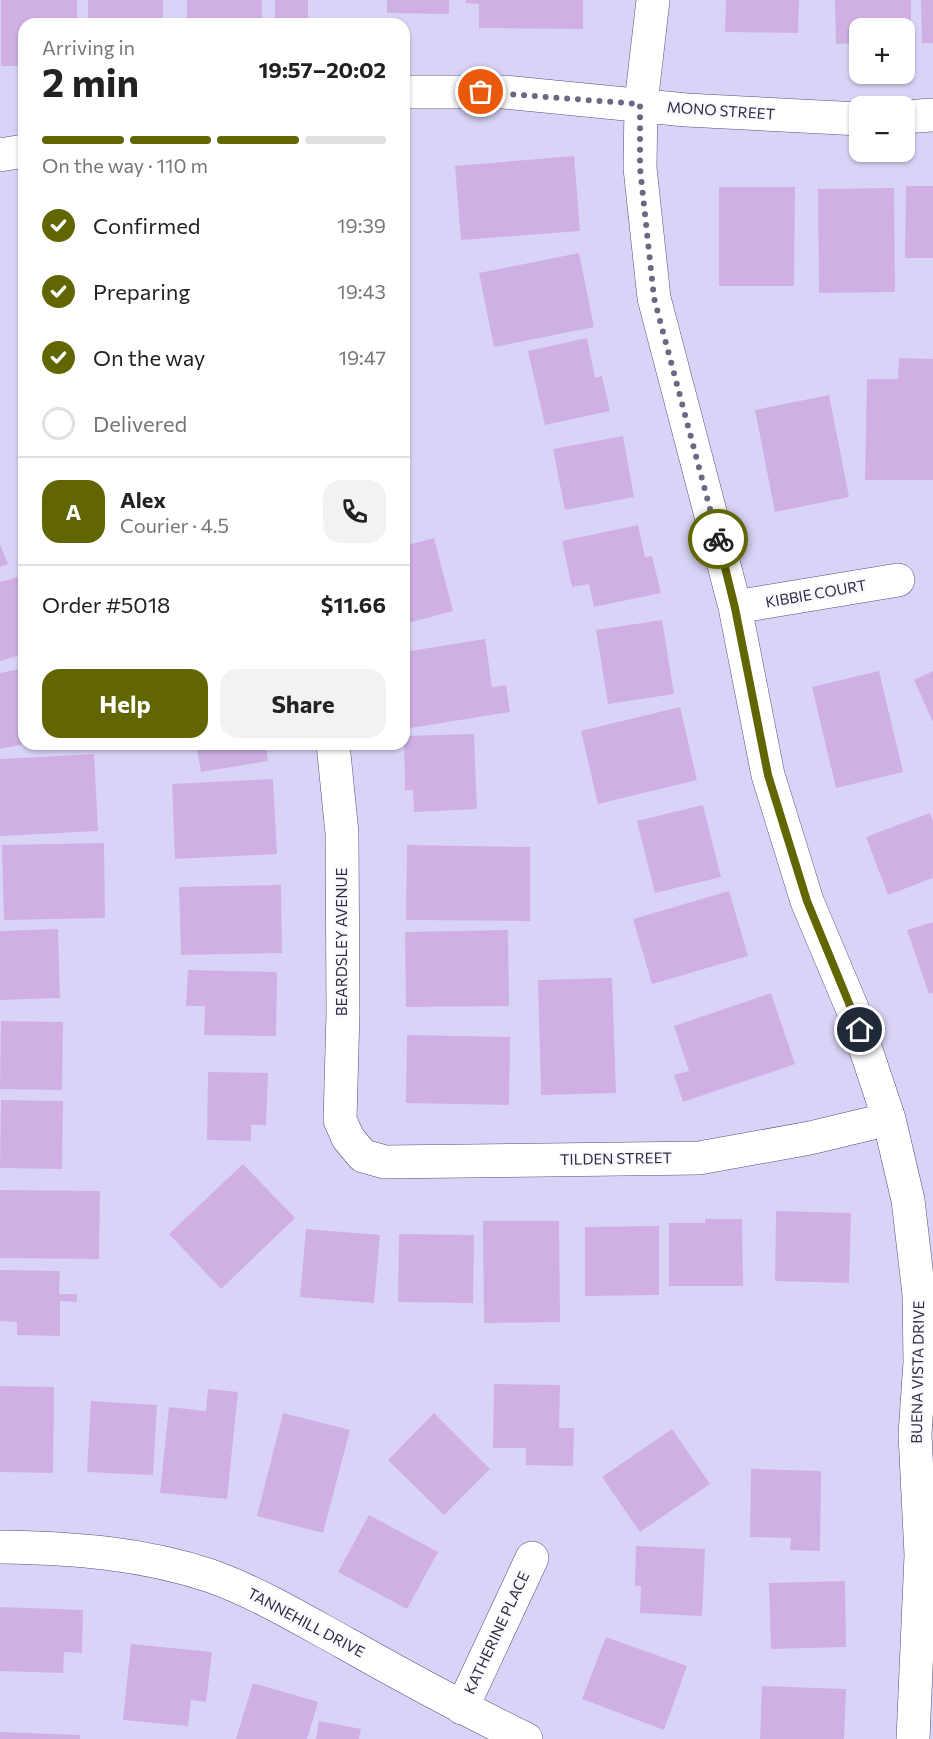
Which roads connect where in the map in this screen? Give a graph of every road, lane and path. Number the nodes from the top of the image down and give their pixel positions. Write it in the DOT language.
graph roads {
  1 [pos="653,0"];
  2 [pos="410,92"];
  3 [pos="640,104"];
  4 [pos="933,115"];
  5 [pos="915,116"];
  6 [pos="849,118"];
  7 [pos="18,152"];
  8 [pos="0,155"];
  9 [pos="898,580"];
  10 [pos="735,608"];
  11 [pos="334,750"];
  12 [pos="890,1119"];
  13 [pos="348,1138"];
  14 [pos="0,1547"];
  15 [pos="532,1558"];
  16 [pos="462,1708"];
  17 [pos="526,1739"];
  18 [pos="913,1739"];
  1 -- 3 [label="street, BUENA VISTA DRIVE"];
  2 -- 3 [label="street, MONO STREET"];
  3 -- 6 [label="street, MONO STREET"];
  3 -- 10 [label="street, BUENA VISTA DRIVE"];
  4 -- 5 [label="street"];
  7 -- 8 [label="street"];
  9 -- 10 [label="street, KIBBIE COURT"];
  10 -- 12 [label="street, BUENA VISTA DRIVE"];
  11 -- 13 [label="street, BEARDSLEY AVENUE"];
  12 -- 13 [label="street, TILDEN STREET"];
  12 -- 18 [label="street, BUENA VISTA DRIVE"];
  14 -- 16 [label="street, TANNEHILL DRIVE"];
  15 -- 16 [label="street, KATHERINE PLACE"];
  16 -- 17 [label="street, TANNEHILL DRIVE"];
}
